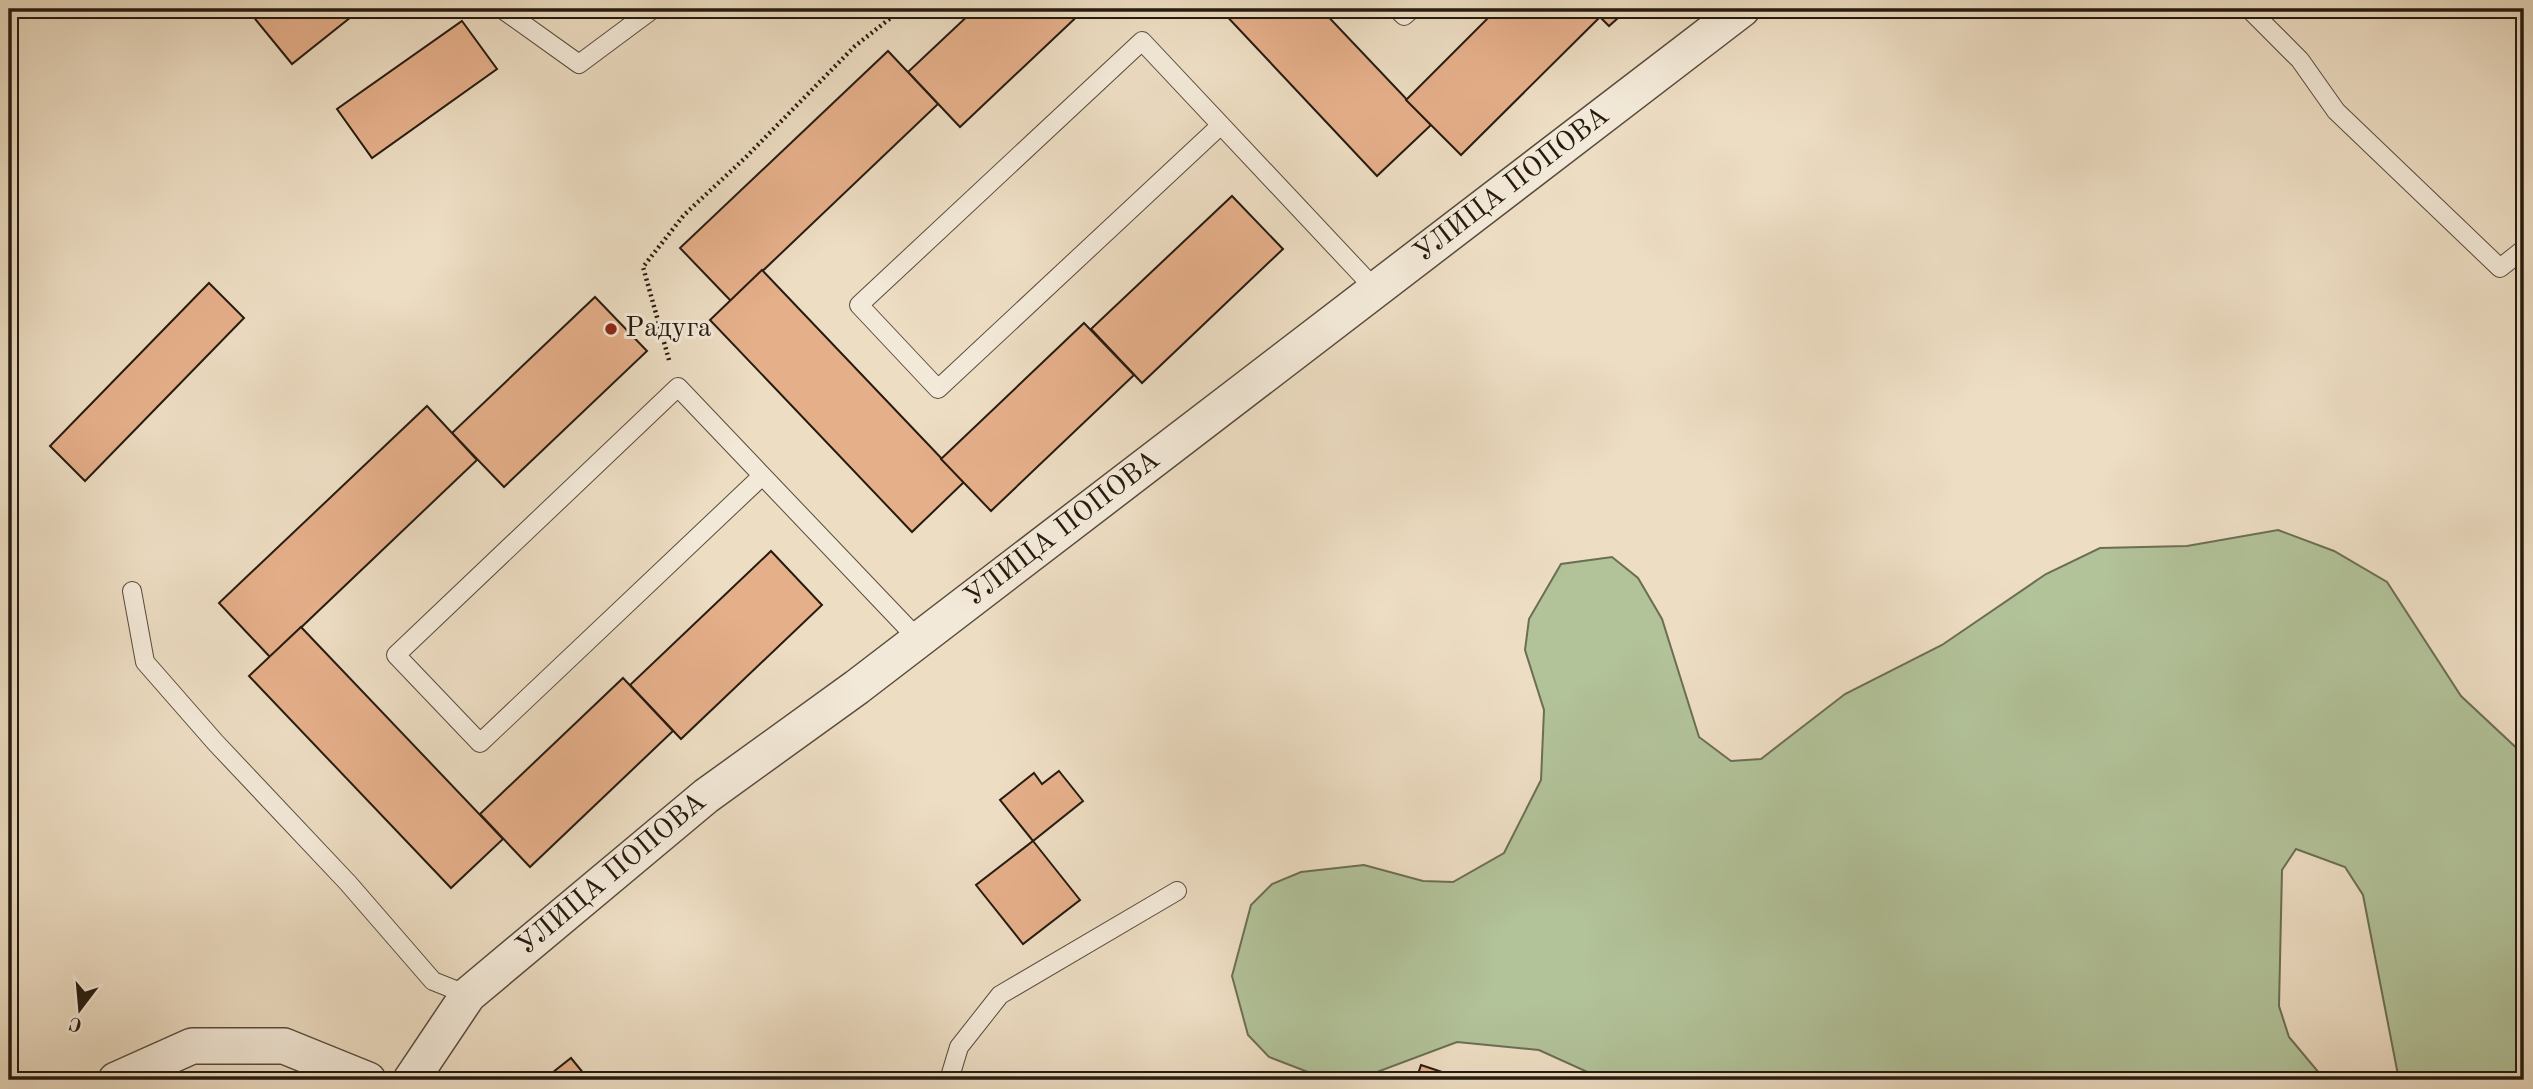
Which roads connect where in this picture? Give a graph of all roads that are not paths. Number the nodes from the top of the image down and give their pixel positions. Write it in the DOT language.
graph roads {
  1 [pos="502,9"];
  2 [pos="653,9"];
  3 [pos="1397,9"];
  4 [pos="1412,9"];
  5 [pos="1742,9"];
  6 [pos="2249,9"];
  7 [pos="1221,125"];
  8 [pos="2524,249"];
  9 [pos="1377,290"];
  10 [pos="762,476"];
  11 [pos="132,591"];
  12 [pos="918,639"];
  13 [pos="1177,891"];
  14 [pos="468,995"];
  15 [pos="116,1080"];
  16 [pos="368,1080"];
  17 [pos="411,1080"];
  18 [pos="949,1080"];
  1 -- 2 [label="lane"];
  3 -- 4 [label="lane"];
  5 -- 9 [label="street, УЛИЦА ПОПОВА"];
  6 -- 8 [label="lane"];
  7 -- 7 [label="lane"];
  7 -- 9 [label="lane"];
  9 -- 12 [label="street, УЛИЦА ПОПОВА"];
  10 -- 10 [label="lane"];
  10 -- 12 [label="lane"];
  11 -- 14 [label="lane"];
  12 -- 14 [label="street, УЛИЦА ПОПОВА"];
  13 -- 18 [label="lane"];
  14 -- 17 [label="street, УЛИЦА ПОПОВА"];
  15 -- 16 [label="street"];
}
